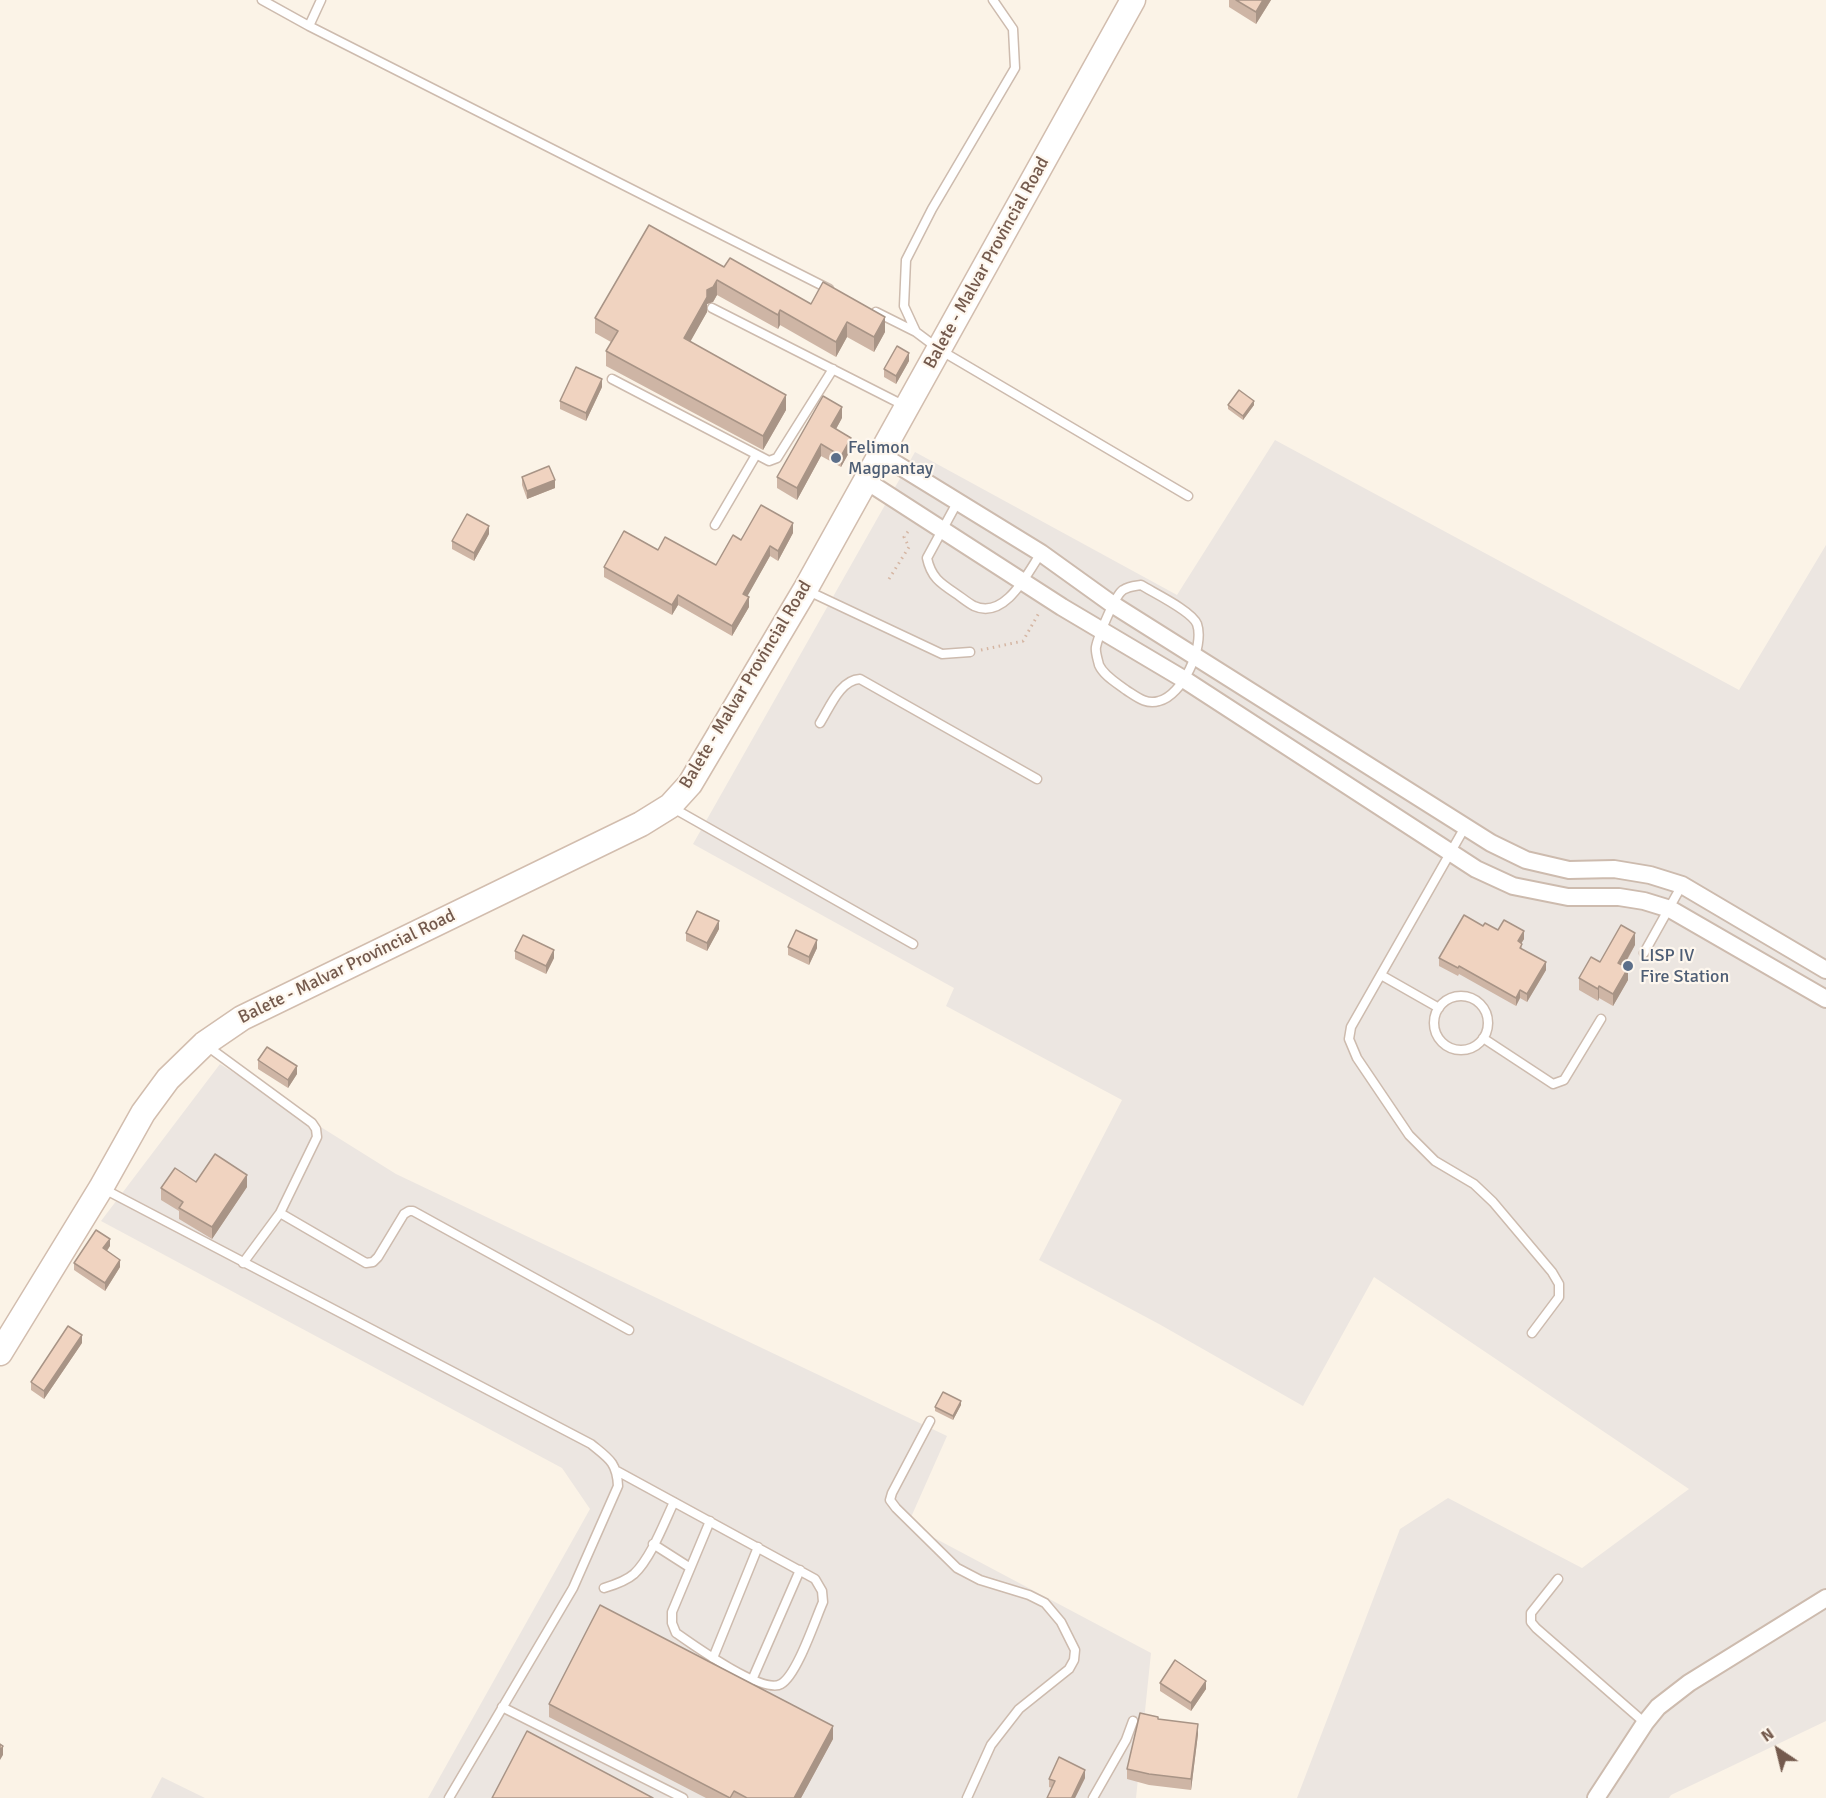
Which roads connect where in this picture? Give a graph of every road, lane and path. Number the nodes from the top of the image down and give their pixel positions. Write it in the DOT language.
graph roads {
  1 [pos="262,0"];
  2 [pos="321,0"];
  3 [pos="993,0"];
  4 [pos="1133,0"];
  5 [pos="309,26"];
  6 [pos="841,295"];
  7 [pos="862,306"];
  8 [pos="712,308"];
  9 [pos="916,332"];
  10 [pos="940,350"];
  11 [pos="832,369"];
  12 [pos="612,379"];
  13 [pos="906,406"];
  14 [pos="880,454"];
  15 [pos="756,455"];
  16 [pos="865,480"];
  17 [pos="1188,496"];
  18 [pos="958,501"];
  19 [pos="918,515"];
  20 [pos="716,525"];
  21 [pos="941,531"];
  22 [pos="1041,554"];
  23 [pos="890,579"];
  24 [pos="1022,581"];
  25 [pos="806,590"];
  26 [pos="1048,598"];
  27 [pos="1112,604"];
  28 [pos="1103,632"];
  29 [pos="970,652"];
  30 [pos="1195,654"];
  31 [pos="1185,680"];
  32 [pos="820,723"];
  33 [pos="1037,779"];
  34 [pos="670,806"];
  35 [pos="1465,827"];
  36 [pos="1451,854"];
  37 [pos="1682,885"];
  38 [pos="1670,909"];
  39 [pos="913,944"];
  40 [pos="1644,953"];
  41 [pos="1826,970"];
  42 [pos="1381,975"];
  43 [pos="1826,999"];
  44 [pos="1439,1008"];
  45 [pos="1601,1019"];
  46 [pos="1484,1038"];
  47 [pos="204,1044"];
  48 [pos="102,1188"];
  49 [pos="280,1213"];
  50 [pos="243,1263"];
  51 [pos="629,1330"];
  52 [pos="1532,1333"];
  53 [pos="0,1353"];
  54 [pos="930,1421"];
  55 [pos="617,1471"];
  56 [pos="675,1502"];
  57 [pos="710,1521"];
  58 [pos="653,1544"];
  59 [pos="758,1547"];
  60 [pos="689,1567"];
  61 [pos="800,1570"];
  62 [pos="1558,1579"];
  63 [pos="604,1588"];
  64 [pos="1826,1598"];
  65 [pos="714,1658"];
  66 [pos="752,1680"];
  67 [pos="502,1707"];
  68 [pos="1132,1722"];
  69 [pos="1644,1723"];
  70 [pos="449,1798"];
  71 [pos="683,1798"];
  72 [pos="967,1798"];
  73 [pos="1093,1798"];
  74 [pos="1596,1798"];
  1 -- 5 [label="lane"];
  2 -- 5 [label="lane"];
  3 -- 9 [label="lane"];
  4 -- 10 [label="main road, Balete - Malvar Provincial Road"];
  5 -- 6 [label="lane"];
  7 -- 9 [label="lane"];
  8 -- 11 [label="lane"];
  9 -- 10 [label="lane"];
  10 -- 13 [label="main road, Balete - Malvar Provincial Road"];
  10 -- 17 [label="lane"];
  11 -- 13 [label="lane"];
  11 -- 15 [label="lane"];
  12 -- 15 [label="lane"];
  13 -- 14 [label="main road, Balete - Malvar Provincial Road"];
  14 -- 16 [label="main road, Balete - Malvar Provincial Road"];
  14 -- 18 [label="street"];
  15 -- 20 [label="lane"];
  16 -- 19 [label="street"];
  16 -- 25 [label="main road, Balete - Malvar Provincial Road"];
  18 -- 21 [label="lane"];
  18 -- 22 [label="street"];
  19 -- 21 [label="street"];
  19 -- 23 [label="path"];
  21 -- 24 [label="street"];
  21 -- 24 [label="lane"];
  22 -- 24 [label="lane"];
  22 -- 27 [label="street"];
  24 -- 26 [label="street"];
  25 -- 29 [label="lane"];
  25 -- 34 [label="main road, Balete - Malvar Provincial Road"];
  26 -- 28 [label="street"];
  26 -- 29 [label="path"];
  27 -- 28 [label="lane"];
  27 -- 30 [label="street"];
  27 -- 30 [label="lane"];
  28 -- 31 [label="street"];
  28 -- 31 [label="lane"];
  30 -- 31 [label="lane"];
  30 -- 35 [label="street"];
  31 -- 36 [label="street"];
  32 -- 33 [label="lane"];
  34 -- 39 [label="lane"];
  34 -- 47 [label="main road, Balete - Malvar Provincial Road"];
  35 -- 36 [label="lane"];
  35 -- 37 [label="street"];
  36 -- 38 [label="street"];
  36 -- 42 [label="lane"];
  37 -- 38 [label="lane"];
  37 -- 41 [label="street"];
  38 -- 40 [label="lane"];
  38 -- 43 [label="street"];
  42 -- 44 [label="lane"];
  42 -- 52 [label="lane"];
  44 -- 46 [label="lane"];
  44 -- 46 [label="lane"];
  45 -- 46 [label="lane"];
  47 -- 48 [label="main road, Balete - Malvar Provincial Road"];
  47 -- 49 [label="lane"];
  48 -- 50 [label="lane"];
  48 -- 53 [label="main road, Balete - Malvar Provincial Road"];
  49 -- 50 [label="lane"];
  49 -- 51 [label="lane"];
  50 -- 55 [label="lane"];
  54 -- 72 [label="lane"];
  55 -- 56 [label="lane"];
  55 -- 67 [label="lane"];
  56 -- 57 [label="lane"];
  56 -- 58 [label="lane"];
  57 -- 59 [label="lane"];
  57 -- 60 [label="lane"];
  58 -- 60 [label="lane"];
  58 -- 63 [label="lane"];
  59 -- 61 [label="lane"];
  59 -- 65 [label="lane"];
  60 -- 65 [label="lane"];
  61 -- 66 [label="lane"];
  61 -- 66 [label="lane"];
  62 -- 69 [label="lane"];
  64 -- 69 [label="street"];
  65 -- 66 [label="lane"];
  67 -- 70 [label="lane"];
  67 -- 71 [label="lane"];
  68 -- 73 [label="lane"];
  69 -- 74 [label="street"];
}
